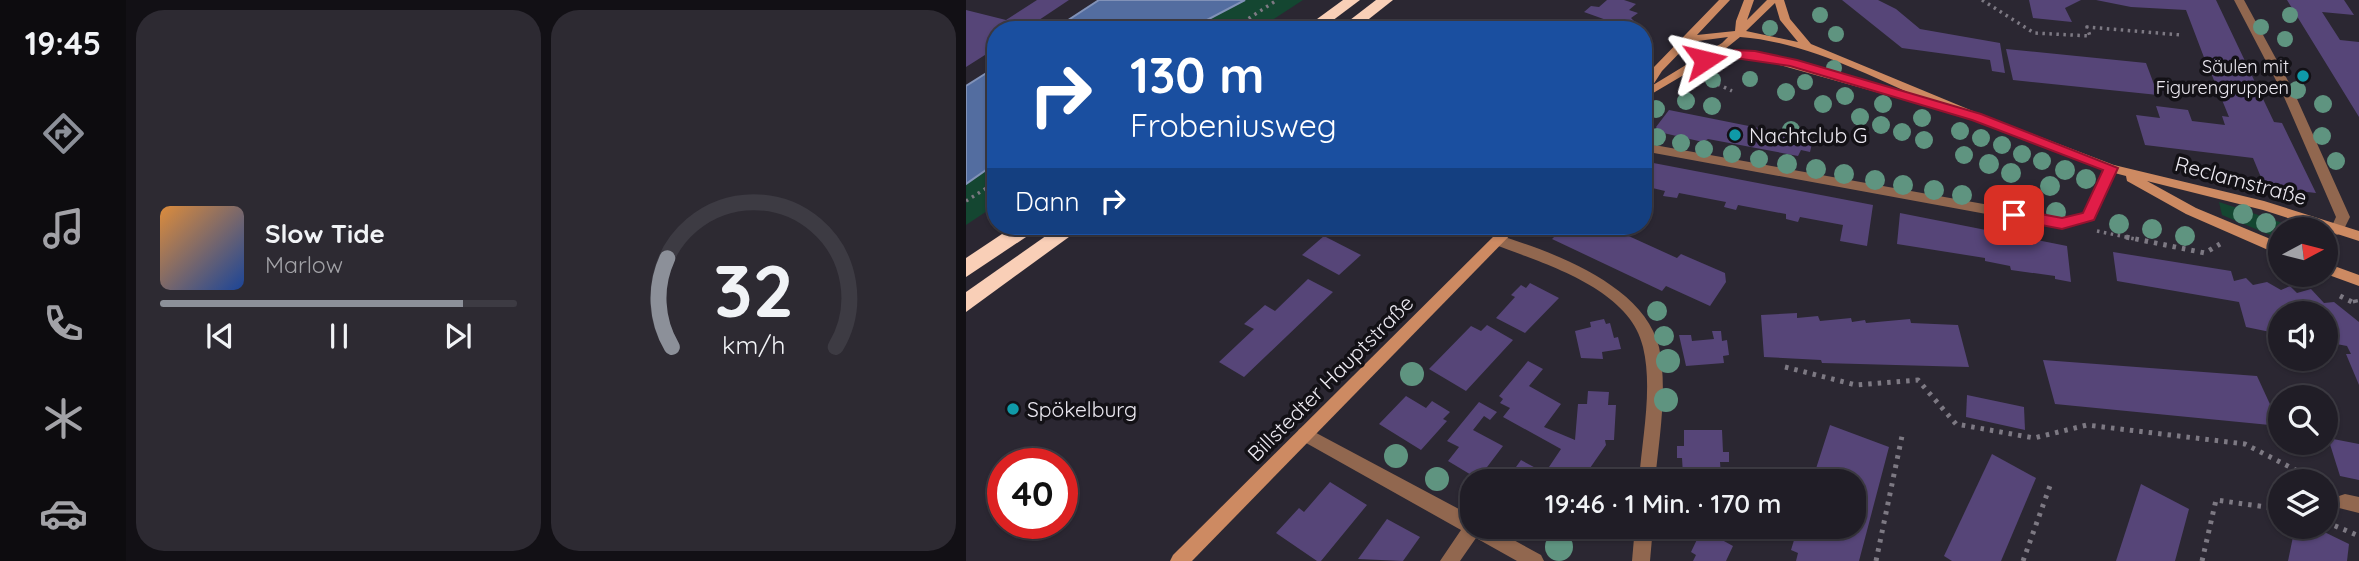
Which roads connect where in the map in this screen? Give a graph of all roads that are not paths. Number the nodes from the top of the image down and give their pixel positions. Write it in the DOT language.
graph roads {
  1 [pos="1353,0"];
  2 [pos="1386,0"];
  3 [pos="1725,0"];
  4 [pos="1749,0"];
  5 [pos="1773,0"];
  6 [pos="1779,0"];
  7 [pos="2239,0"];
  8 [pos="1323,21"];
  9 [pos="1357,21"];
  10 [pos="1741,34"];
  11 [pos="1686,40"];
  12 [pos="1807,46"];
  13 [pos="1705,60"];
  14 [pos="1792,63"];
  15 [pos="1652,79"];
  16 [pos="1652,89"];
  17 [pos="1976,117"];
  18 [pos="1652,149"];
  19 [pos="2111,168"];
  20 [pos="2297,217"];
  21 [pos="2338,228"];
  22 [pos="2338,230"];
  23 [pos="1015,235"];
  24 [pos="1061,235"];
  25 [pos="1503,235"];
  26 [pos="2359,238"];
  27 [pos="1498,240"];
  28 [pos="2268,243"];
  29 [pos="966,269"];
  30 [pos="2338,273"];
  31 [pos="2356,281"];
  32 [pos="966,303"];
  33 [pos="1305,434"];
  34 [pos="1648,469"];
  35 [pos="1460,520"];
  36 [pos="1465,539"];
  37 [pos="1495,539"];
  38 [pos="1643,539"];
  39 [pos="1179,561"];
  40 [pos="1449,561"];
  41 [pos="1535,561"];
  42 [pos="1641,561"];
  1 -- 8 [label="highway"];
  2 -- 9 [label="highway"];
  3 -- 11 [label="street"];
  4 -- 10 [label="street"];
  5 -- 10 [label="street"];
  6 -- 12 [label="street, Reclamstraße"];
  7 -- 21 [label="street"];
  10 -- 11 [label="street, Reclamstraße"];
  10 -- 12 [label="street, Reclamstraße"];
  10 -- 13 [label="street"];
  10 -- 14 [label="street, Reclamstraße"];
  11 -- 15 [label="street"];
  12 -- 17 [label="street, Reclamstraße"];
  13 -- 14 [label="street, Reclamstraße"];
  13 -- 16 [label="street"];
  14 -- 17 [label="street, Reclamstraße"];
  17 -- 19 [label="street, Reclamstraße"];
  18 -- 19 [label="street"];
  19 -- 20 [label="street, Reclamstraße"];
  19 -- 28 [label="street, Reclamstraße"];
  22 -- 26 [label="street, Reclamstraße"];
  23 -- 29 [label="highway"];
  24 -- 32 [label="highway"];
  25 -- 27 [label="street, Billstedter Hauptstraße"];
  27 -- 33 [label="street, Billstedter Hauptstraße"];
  27 -- 34 [label="street"];
  30 -- 31 [label="street"];
  33 -- 35 [label="street"];
  33 -- 39 [label="street, Billstedter Hauptstraße"];
  36 -- 40 [label="street"];
  37 -- 41 [label="street"];
  38 -- 42 [label="street"];
}
